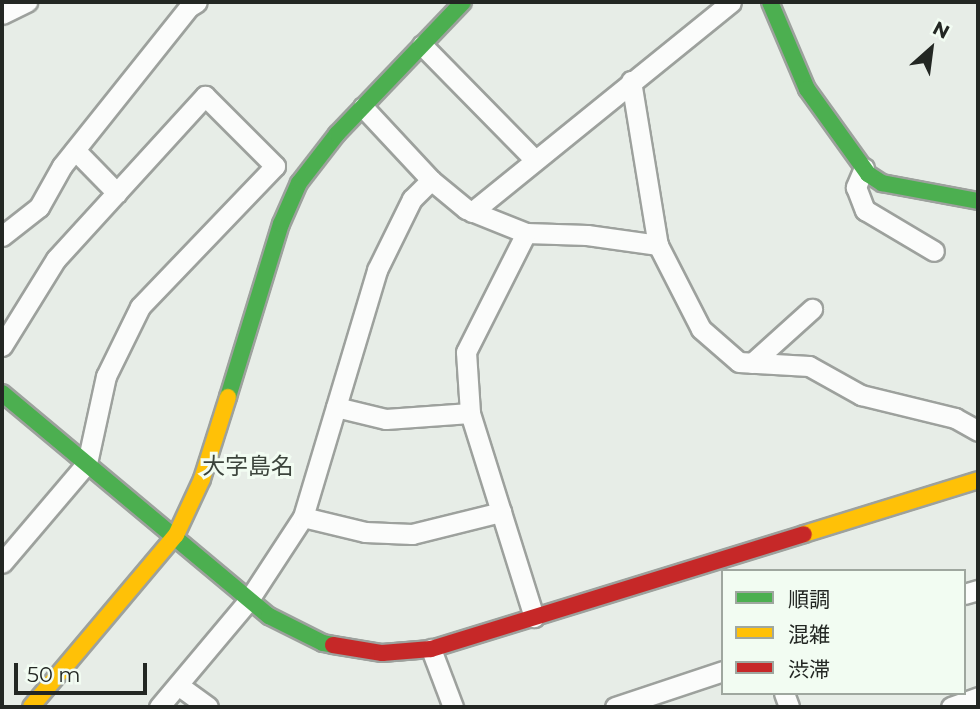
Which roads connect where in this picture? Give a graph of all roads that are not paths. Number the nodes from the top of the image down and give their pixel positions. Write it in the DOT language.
graph roads {
  1 [pos="27,2"];
  2 [pos="197,2"];
  3 [pos="463,2"];
  4 [pos="732,2"];
  5 [pos="769,2"];
  6 [pos="2,15"];
  7 [pos="422,45"];
  8 [pos="631,81"];
  9 [pos="363,107"];
  10 [pos="75,150"];
  11 [pos="535,160"];
  12 [pos="864,168"];
  13 [pos="431,180"];
  14 [pos="117,193"];
  15 [pos="978,201"];
  16 [pos="472,212"];
  17 [pos="526,233"];
  18 [pos="2,236"];
  19 [pos="658,245"];
  20 [pos="934,251"];
  21 [pos="812,309"];
  22 [pos="2,346"];
  23 [pos="752,363"];
  24 [pos="2,393"];
  25 [pos="336,407"];
  26 [pos="470,413"];
  27 [pos="978,431"];
  28 [pos="88,463"];
  29 [pos="978,480"];
  30 [pos="501,512"];
  31 [pos="303,517"];
  32 [pos="176,535"];
  33 [pos="739,562"];
  34 [pos="2,563"];
  35 [pos="248,601"];
  36 [pos="534,617"];
  37 [pos="432,649"];
  38 [pos="721,672"];
  39 [pos="178,685"];
  40 [pos="978,697"];
  41 [pos="31,707"];
  42 [pos="159,707"];
  43 [pos="208,707"];
  44 [pos="453,707"];
  45 [pos="615,707"];
  46 [pos="951,707"];
  1 -- 6 [label="street"];
  2 -- 10 [label="street"];
  3 -- 7 [label="street"];
  4 -- 8 [label="street"];
  5 -- 12 [label="street"];
  7 -- 9 [label="street"];
  7 -- 11 [label="street"];
  8 -- 11 [label="street"];
  8 -- 19 [label="street"];
  9 -- 13 [label="street"];
  9 -- 32 [label="street"];
  10 -- 14 [label="street"];
  10 -- 18 [label="street"];
  11 -- 16 [label="street"];
  12 -- 15 [label="street"];
  12 -- 20 [label="street"];
  13 -- 16 [label="street"];
  13 -- 25 [label="street"];
  14 -- 22 [label="street"];
  14 -- 28 [label="street"];
  16 -- 17 [label="street"];
  17 -- 19 [label="street"];
  17 -- 26 [label="street"];
  19 -- 23 [label="street"];
  21 -- 23 [label="street"];
  23 -- 27 [label="street"];
  24 -- 28 [label="street"];
  25 -- 26 [label="street"];
  25 -- 31 [label="street"];
  26 -- 30 [label="street"];
  28 -- 32 [label="street"];
  28 -- 34 [label="street"];
  29 -- 33 [label="street"];
  30 -- 31 [label="street"];
  30 -- 36 [label="street"];
  31 -- 35 [label="street"];
  32 -- 35 [label="street"];
  32 -- 41 [label="street"];
  33 -- 36 [label="street"];
  35 -- 37 [label="street"];
  35 -- 39 [label="street"];
  36 -- 37 [label="street"];
  37 -- 44 [label="street"];
  38 -- 45 [label="street"];
  39 -- 42 [label="street"];
  39 -- 43 [label="street"];
  40 -- 46 [label="street"];
}
